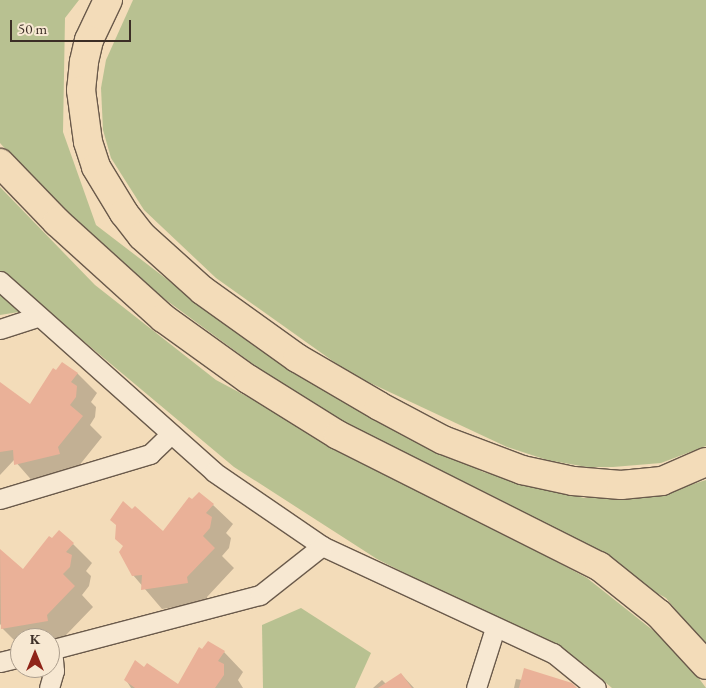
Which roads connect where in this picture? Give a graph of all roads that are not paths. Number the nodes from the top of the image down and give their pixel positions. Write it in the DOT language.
graph roads {
  1 [pos="108,0"];
  2 [pos="0,163"];
  3 [pos="0,281"];
  4 [pos="38,317"];
  5 [pos="0,329"];
  6 [pos="171,434"];
  7 [pos="706,462"];
  8 [pos="0,499"];
  9 [pos="322,546"];
  10 [pos="495,628"];
  11 [pos="60,647"];
  12 [pos="706,665"];
  13 [pos="476,688"];
  14 [pos="596,688"];
  1 -- 7 [label="highway"];
  2 -- 12 [label="highway"];
  3 -- 4 [label="street"];
  4 -- 5 [label="street"];
  4 -- 6 [label="street"];
  6 -- 8 [label="street"];
  6 -- 9 [label="street"];
  9 -- 10 [label="street"];
  9 -- 11 [label="street"];
  10 -- 13 [label="street"];
  10 -- 14 [label="street"];
}
